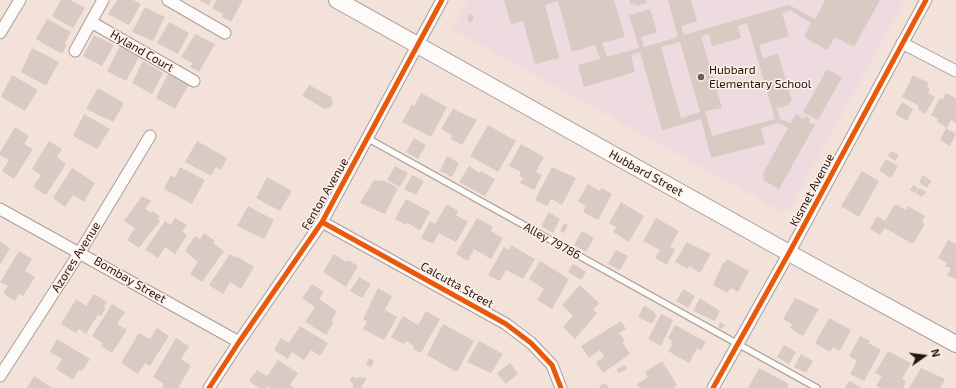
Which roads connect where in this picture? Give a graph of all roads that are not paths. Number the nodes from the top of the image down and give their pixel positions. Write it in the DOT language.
graph roads {
  1 [pos="20,0"];
  2 [pos="103,0"];
  3 [pos="168,0"];
  4 [pos="442,0"];
  5 [pos="926,0"];
  6 [pos="346,2"];
  7 [pos="91,22"];
  8 [pos="0,33"];
  9 [pos="225,33"];
  10 [pos="902,43"];
  11 [pos="418,44"];
  12 [pos="75,51"];
  13 [pos="956,71"];
  14 [pos="194,81"];
  15 [pos="150,136"];
  16 [pos="367,138"];
  17 [pos="0,209"];
  18 [pos="322,222"];
  19 [pos="80,252"];
  20 [pos="789,253"];
  21 [pos="239,342"];
  22 [pos="738,344"];
  23 [pos="956,344"];
  24 [pos="0,376"];
  25 [pos="209,388"];
  26 [pos="561,388"];
  27 [pos="713,388"];
  28 [pos="817,388"];
  1 -- 8 [label="street"];
  2 -- 7 [label="street"];
  3 -- 9 [label="street"];
  4 -- 11 [label="street, Fenton Avenue"];
  5 -- 10 [label="street, Kismet Avenue"];
  6 -- 11 [label="main road, Hubbard Street"];
  7 -- 12 [label="street"];
  7 -- 14 [label="street, Hyland Court"];
  10 -- 13 [label="street"];
  10 -- 20 [label="street, Kismet Avenue"];
  11 -- 16 [label="street, Fenton Avenue"];
  11 -- 20 [label="main road, Hubbard Street"];
  15 -- 19 [label="street, Azores Avenue"];
  16 -- 18 [label="street, Fenton Avenue"];
  16 -- 22 [label="lane, Alley 79786"];
  17 -- 19 [label="street, Bombay Street"];
  18 -- 21 [label="street, Fenton Avenue"];
  18 -- 26 [label="street, Calcutta Street"];
  19 -- 21 [label="street, Bombay Street"];
  19 -- 24 [label="street, Azores Avenue"];
  20 -- 22 [label="street, Kismet Avenue"];
  20 -- 23 [label="main road, Hubbard Street"];
  21 -- 25 [label="street, Fenton Avenue"];
  22 -- 27 [label="street, Kismet Avenue"];
  22 -- 28 [label="lane, Alley 79786"];
}
